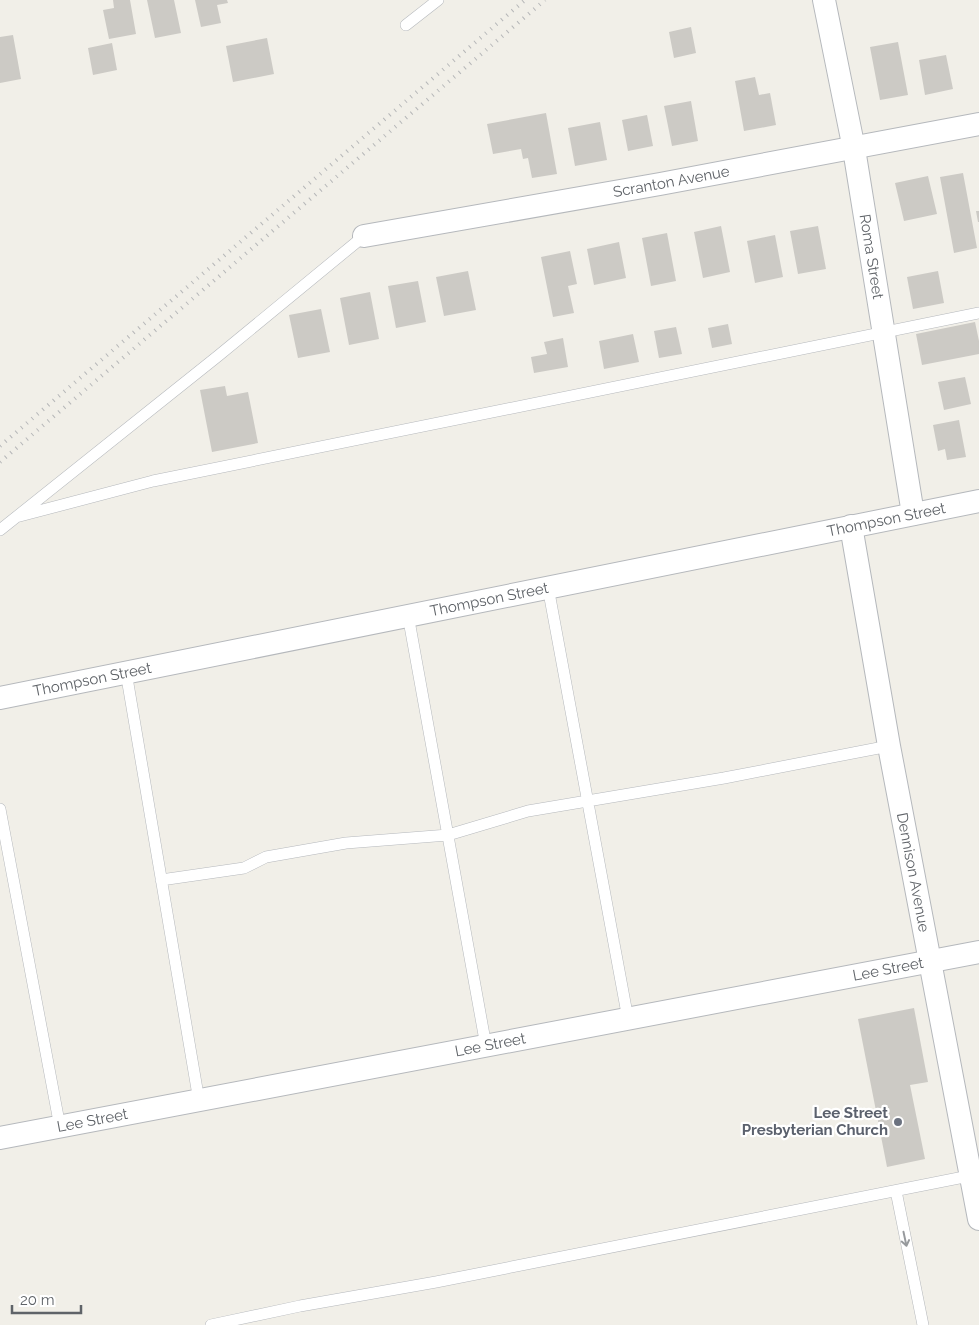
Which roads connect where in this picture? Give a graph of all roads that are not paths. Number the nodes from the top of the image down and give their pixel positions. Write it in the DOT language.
graph roads {
  1 [pos="438,0"];
  2 [pos="824,0"];
  3 [pos="406,26"];
  4 [pos="979,124"];
  5 [pos="854,149"];
  6 [pos="364,236"];
  7 [pos="979,313"];
  8 [pos="884,332"];
  9 [pos="979,501"];
  10 [pos="913,514"];
  11 [pos="16,517"];
  12 [pos="851,526"];
  13 [pos="0,530"];
  14 [pos="548,587"];
  15 [pos="408,615"];
  16 [pos="126,672"];
  17 [pos="0,698"];
  18 [pos="889,746"];
  19 [pos="588,802"];
  20 [pos="0,809"];
  21 [pos="448,835"];
  22 [pos="161,880"];
  23 [pos="979,952"];
  24 [pos="929,962"];
  25 [pos="628,1019"];
  26 [pos="486,1046"];
  27 [pos="199,1101"];
  28 [pos="60,1127"];
  29 [pos="0,1138"];
  30 [pos="975,1175"];
  31 [pos="896,1191"];
  32 [pos="979,1219"];
  33 [pos="211,1325"];
  34 [pos="924,1325"];
  1 -- 3 [label="lane"];
  2 -- 5 [label="street, Roma Street"];
  4 -- 5 [label="street, Scranton Avenue"];
  5 -- 6 [label="street, Scranton Avenue"];
  5 -- 8 [label="street, Roma Street"];
  6 -- 11 [label="lane"];
  7 -- 8 [label="lane"];
  8 -- 10 [label="street, Roma Street"];
  8 -- 11 [label="lane"];
  9 -- 10 [label="street, Thompson Street"];
  10 -- 12 [label="street, Thompson Street"];
  11 -- 13 [label="lane"];
  12 -- 14 [label="street, Thompson Street"];
  12 -- 18 [label="street, Dennison Avenue"];
  14 -- 15 [label="street, Thompson Street"];
  14 -- 19 [label="lane"];
  15 -- 16 [label="street, Thompson Street"];
  15 -- 21 [label="lane"];
  16 -- 17 [label="street, Thompson Street"];
  16 -- 22 [label="lane"];
  18 -- 19 [label="lane"];
  18 -- 24 [label="street, Dennison Avenue"];
  19 -- 21 [label="lane"];
  19 -- 25 [label="lane"];
  20 -- 28 [label="lane"];
  21 -- 22 [label="lane"];
  21 -- 26 [label="lane"];
  22 -- 27 [label="lane"];
  23 -- 24 [label="street, Lee Street"];
  24 -- 25 [label="street, Lee Street"];
  24 -- 30 [label="street, Dennison Avenue"];
  25 -- 26 [label="street, Lee Street"];
  26 -- 27 [label="street, Lee Street"];
  27 -- 28 [label="street, Lee Street"];
  28 -- 29 [label="street, Lee Street"];
  30 -- 31 [label="lane"];
  30 -- 32 [label="street, Dennison Avenue"];
  31 -- 33 [label="lane"];
  31 -- 34 [label="lane, one-way"];
}
